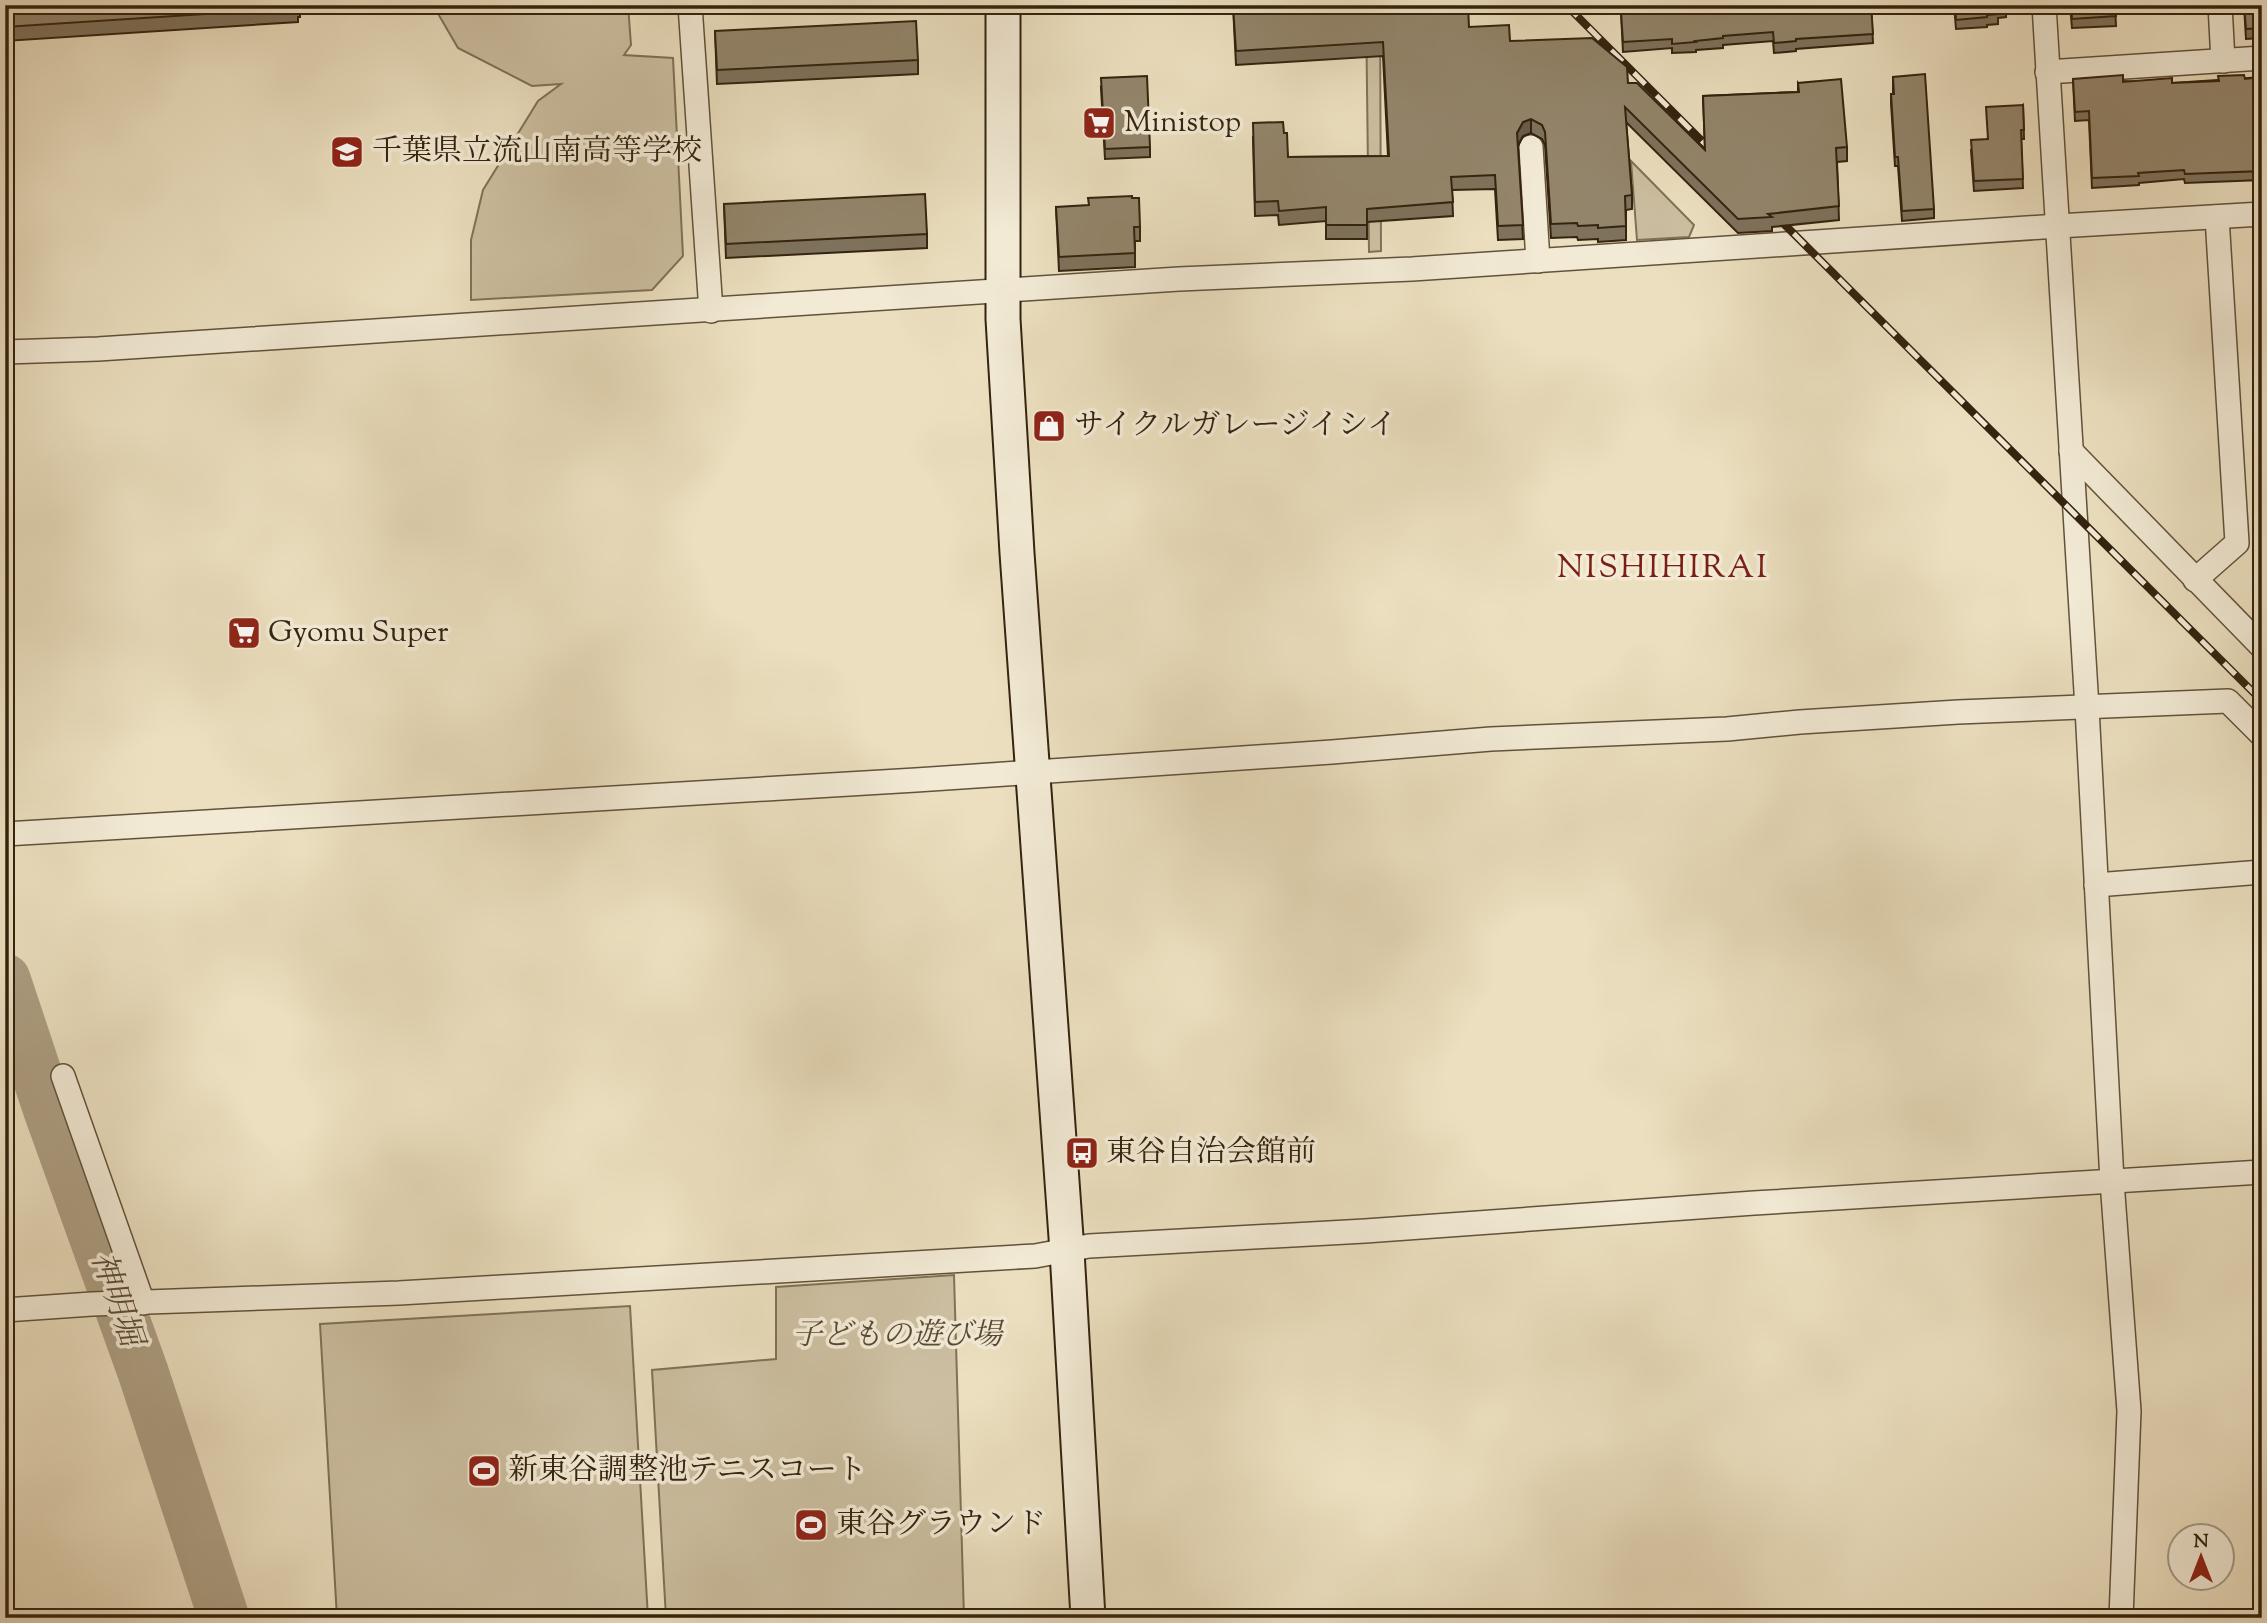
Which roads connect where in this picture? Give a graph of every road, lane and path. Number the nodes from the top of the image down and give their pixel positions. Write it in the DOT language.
graph roads {
  1 [pos="690,5"];
  2 [pos="1003,5"];
  3 [pos="2044,5"];
  4 [pos="2220,5"];
  5 [pos="2262,58"];
  6 [pos="2223,61"];
  7 [pos="2048,72"];
  8 [pos="1531,148"];
  9 [pos="2262,214"];
  10 [pos="2217,217"];
  11 [pos="2058,226"];
  12 [pos="1538,261"];
  13 [pos="1002,290"];
  14 [pos="711,311"];
  15 [pos="5,352"];
  16 [pos="2071,452"];
  17 [pos="2195,580"];
  18 [pos="2262,647"];
  19 [pos="2087,708"];
  20 [pos="2262,735"];
  21 [pos="1032,772"];
  22 [pos="5,834"];
  23 [pos="2262,872"];
  24 [pos="2096,885"];
  25 [pos="63,1076"];
  26 [pos="2262,1172"];
  27 [pos="2112,1181"];
  28 [pos="1067,1251"];
  29 [pos="137,1303"];
  30 [pos="5,1310"];
  31 [pos="1087,1618"];
  32 [pos="2121,1618"];
  1 -- 14 [label="street"];
  2 -- 13 [label="street"];
  3 -- 7 [label="street"];
  4 -- 6 [label="street"];
  5 -- 6 [label="street"];
  6 -- 7 [label="street"];
  7 -- 11 [label="street"];
  8 -- 12 [label="street"];
  9 -- 10 [label="street"];
  10 -- 11 [label="street"];
  10 -- 17 [label="street"];
  11 -- 12 [label="street"];
  11 -- 16 [label="street"];
  12 -- 13 [label="street"];
  13 -- 14 [label="street"];
  13 -- 21 [label="street"];
  14 -- 15 [label="street"];
  16 -- 17 [label="street"];
  16 -- 19 [label="street"];
  17 -- 18 [label="street"];
  19 -- 20 [label="street"];
  19 -- 21 [label="street"];
  19 -- 24 [label="street"];
  21 -- 22 [label="street"];
  21 -- 28 [label="street"];
  23 -- 24 [label="street"];
  24 -- 27 [label="street"];
  25 -- 29 [label="street"];
  26 -- 27 [label="street"];
  27 -- 28 [label="street"];
  27 -- 32 [label="street"];
  28 -- 29 [label="street"];
  28 -- 31 [label="street"];
  29 -- 30 [label="street"];
}
